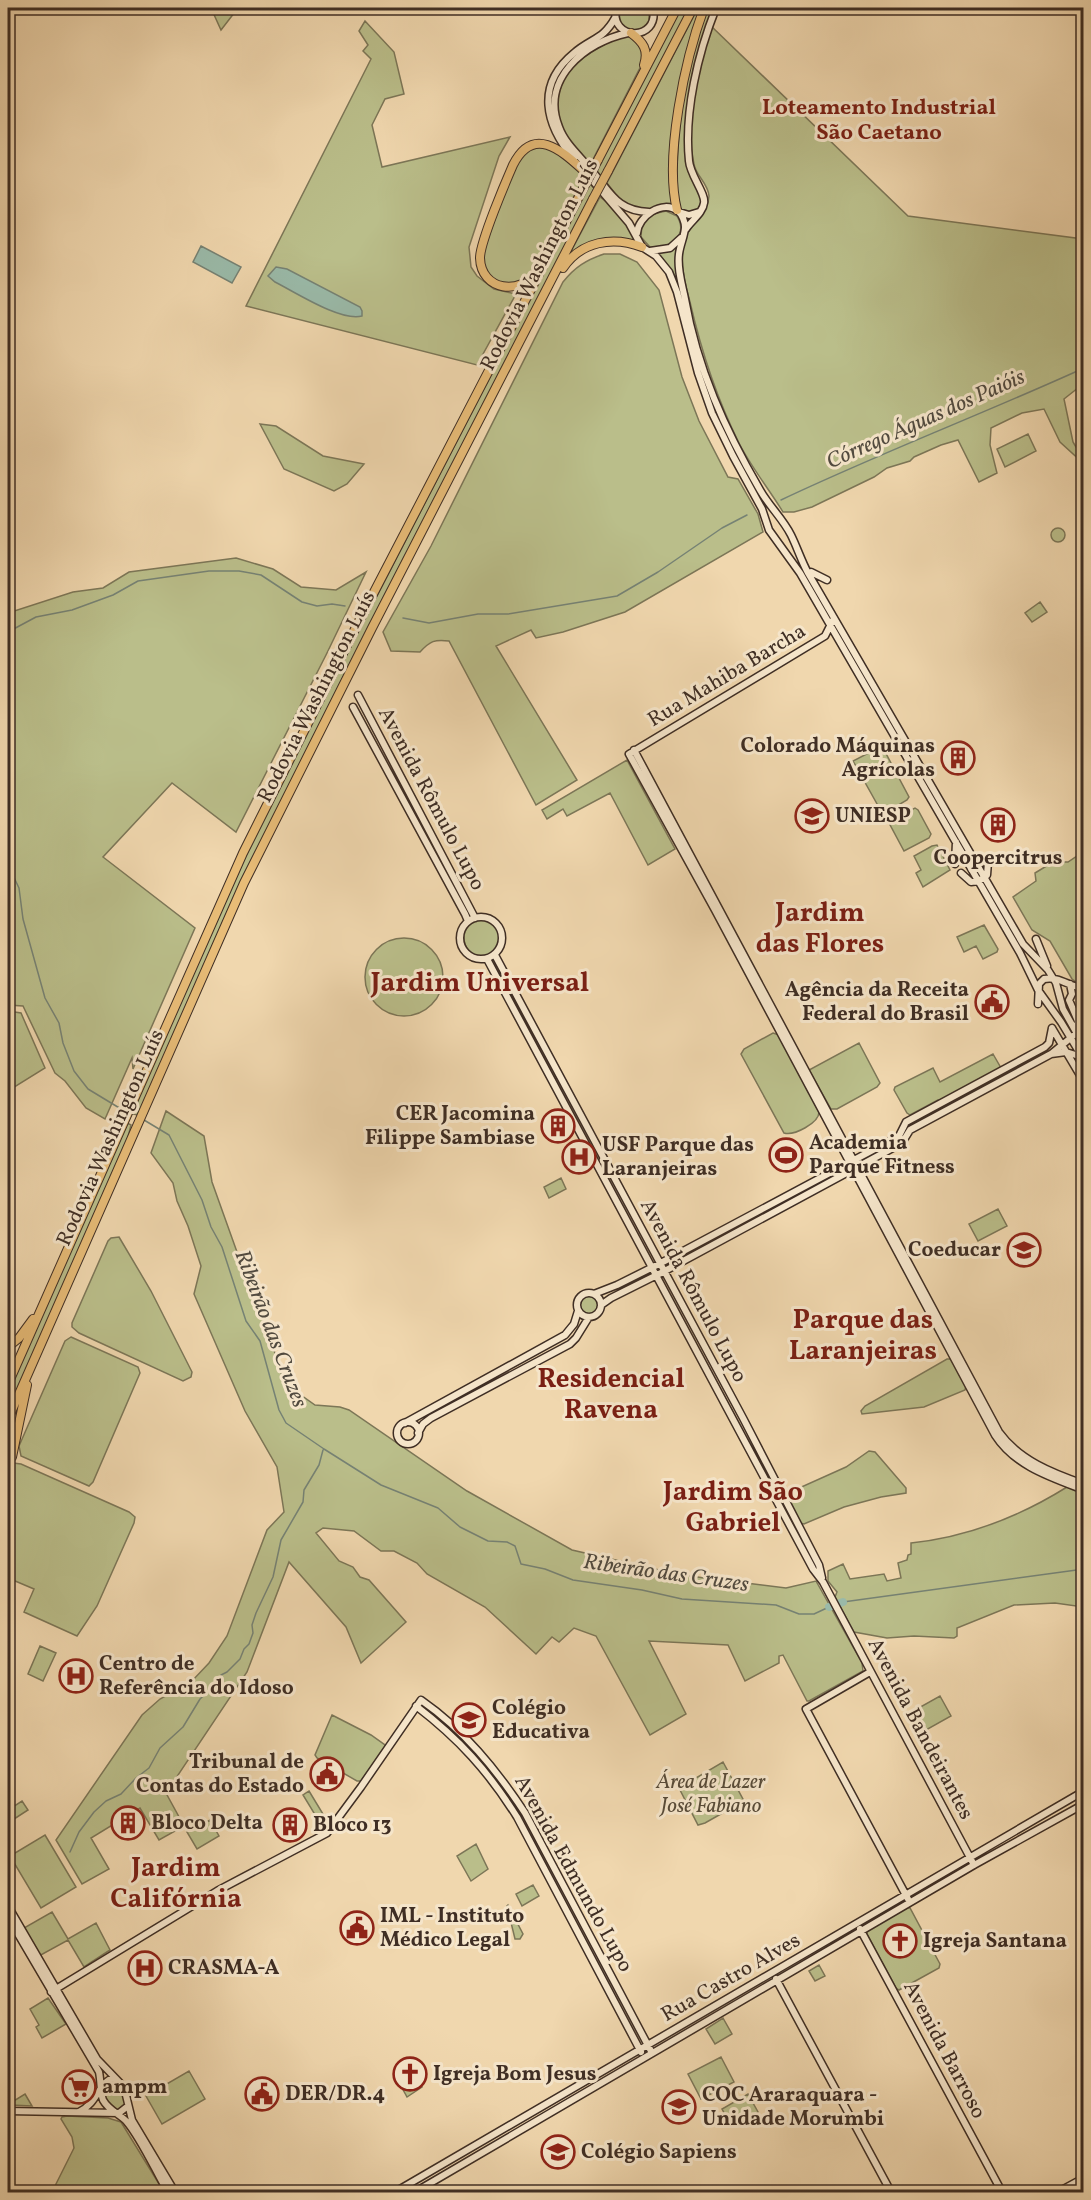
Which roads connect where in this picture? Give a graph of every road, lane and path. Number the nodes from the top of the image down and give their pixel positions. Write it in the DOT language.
graph roads {
  1 [pos="616,8"];
  2 [pos="653,8"];
  3 [pos="677,8"];
  4 [pos="693,8"];
  5 [pos="704,8"];
  6 [pos="716,8"];
  7 [pos="615,18"];
  8 [pos="630,33"];
  9 [pos="629,99"];
  10 [pos="583,170"];
  11 [pos="702,209"];
  12 [pos="678,211"];
  13 [pos="649,212"];
  14 [pos="685,229"];
  15 [pos="636,234"];
  16 [pos="682,238"];
  17 [pos="558,239"];
  18 [pos="646,248"];
  19 [pos="545,294"];
  20 [pos="782,521"];
  21 [pos="769,530"];
  22 [pos="791,535"];
  23 [pos="777,541"];
  24 [pos="808,573"];
  25 [pos="827,580"];
  26 [pos="834,618"];
  27 [pos="831,626"];
  28 [pos="358,695"];
  29 [pos="353,707"];
  30 [pos="956,841"];
  31 [pos="988,862"];
  32 [pos="955,864"];
  33 [pos="961,873"];
  34 [pos="982,879"];
  35 [pos="475,918"];
  36 [pos="468,921"];
  37 [pos="1036,939"];
  38 [pos="495,955"];
  39 [pos="487,959"];
  40 [pos="1048,970"];
  41 [pos="1052,978"];
  42 [pos="1070,984"];
  43 [pos="1083,989"];
  44 [pos="1038,990"];
  45 [pos="1070,997"];
  46 [pos="1038,1004"];
  47 [pos="1073,1036"];
  48 [pos="1083,1046"];
  49 [pos="1064,1049"];
  50 [pos="1083,1059"];
  51 [pos="1083,1082"];
  52 [pos="853,1165"];
  53 [pos="659,1264"];
  54 [pos="652,1268"];
  55 [pos="663,1272"];
  56 [pos="656,1276"];
  57 [pos="594,1294"];
  58 [pos="601,1305"];
  59 [pos="41,1308"];
  60 [pos="578,1311"];
  61 [pos="589,1317"];
  62 [pos="42,1341"];
  63 [pos="8,1347"];
  64 [pos="8,1384"];
  65 [pos="8,1419"];
  66 [pos="405,1423"];
  67 [pos="418,1433"];
  68 [pos="12,1456"];
  69 [pos="1083,1484"];
  70 [pos="1083,1490"];
  71 [pos="823,1582"];
  72 [pos="837,1609"];
  73 [pos="870,1672"];
  74 [pos="863,1676"];
  75 [pos="875,1679"];
  76 [pos="416,1706"];
  77 [pos="1083,1791"];
  78 [pos="1083,1804"];
  79 [pos="970,1857"];
  80 [pos="974,1865"];
  81 [pos="906,1896"];
  82 [pos="910,1903"];
  83 [pos="8,1906"];
  84 [pos="8,1917"];
  85 [pos="858,1924"];
  86 [pos="862,1931"];
  87 [pos="773,1974"];
  88 [pos="777,1981"];
  89 [pos="54,1990"];
  90 [pos="648,2045"];
  91 [pos="640,2050"];
  92 [pos="652,2054"];
  93 [pos="644,2058"];
  94 [pos="114,2078"];
  95 [pos="102,2085"];
  96 [pos="128,2106"];
  97 [pos="8,2111"];
  98 [pos="78,2112"];
  99 [pos="114,2113"];
  100 [pos="1083,2178"];
  101 [pos="168,2193"];
  102 [pos="175,2193"];
  103 [pos="395,2193"];
  104 [pos="415,2193"];
  105 [pos="891,2193"];
  106 [pos="1002,2193"];
  107 [pos="1058,2193"];
  1 -- 7 [label="street"];
  2 -- 8 [label="street"];
  3 -- 9 [label="highway, Rodovia Washington Luís"];
  4 -- 19 [label="highway, Rodovia Washington Luís, bridge"];
  5 -- 12 [label="highway"];
  6 -- 11 [label="street"];
  7 -- 8 [label="street"];
  7 -- 10 [label="street"];
  8 -- 9 [label="highway"];
  8 -- 13 [label="street"];
  9 -- 17 [label="highway, Rodovia Washington Luís, bridge"];
  10 -- 15 [label="street"];
  10 -- 17 [label="highway"];
  11 -- 12 [label="street"];
  11 -- 14 [label="street"];
  12 -- 13 [label="street"];
  12 -- 14 [label="street"];
  13 -- 15 [label="street"];
  14 -- 16 [label="street"];
  15 -- 18 [label="street"];
  16 -- 18 [label="street"];
  16 -- 20 [label="street"];
  17 -- 59 [label="highway, Rodovia Washington Luís"];
  18 -- 19 [label="highway"];
  18 -- 21 [label="street"];
  19 -- 62 [label="highway, Rodovia Washington Luís"];
  20 -- 21 [label="street"];
  20 -- 22 [label="street"];
  21 -- 23 [label="street"];
  22 -- 23 [label="street"];
  22 -- 24 [label="street"];
  23 -- 27 [label="street"];
  24 -- 25 [label="street"];
  24 -- 26 [label="street"];
  26 -- 27 [label="street, Rua Mahiba Barcha"];
  26 -- 34 [label="street"];
  27 -- 30 [label="street"];
  27 -- 52 [label="street, Rua Mahiba Barcha"];
  28 -- 35 [label="street, Avenida Rômulo Lupo"];
  29 -- 36 [label="street, Avenida Rômulo Lupo"];
  30 -- 32 [label="street"];
  30 -- 34 [label="street"];
  31 -- 34 [label="street"];
  33 -- 34 [label="street"];
  34 -- 40 [label="street"];
  34 -- 44 [label="street"];
  35 -- 36 [label="street"];
  35 -- 38 [label="street"];
  36 -- 39 [label="street"];
  37 -- 40 [label="street"];
  38 -- 39 [label="street"];
  38 -- 53 [label="street, Avenida Rômulo Lupo"];
  39 -- 54 [label="street, Avenida Rômulo Lupo"];
  40 -- 41 [label="street"];
  41 -- 42 [label="street"];
  41 -- 44 [label="street"];
  41 -- 47 [label="street"];
  42 -- 43 [label="street"];
  42 -- 45 [label="street"];
  43 -- 45 [label="street"];
  44 -- 46 [label="street"];
  44 -- 47 [label="street"];
  45 -- 47 [label="street"];
  47 -- 48 [label="street"];
  47 -- 49 [label="street"];
  47 -- 50 [label="street"];
  49 -- 50 [label="street"];
  49 -- 51 [label="street"];
  49 -- 52 [label="street"];
  49 -- 52 [label="street"];
  52 -- 53 [label="street"];
  52 -- 55 [label="street"];
  52 -- 69 [label="street"];
  52 -- 70 [label="street"];
  53 -- 54 [label="street"];
  53 -- 55 [label="street, Avenida Rômulo Lupo"];
  54 -- 56 [label="street, Avenida Rômulo Lupo"];
  54 -- 57 [label="street"];
  55 -- 56 [label="street"];
  55 -- 71 [label="street, Avenida Rômulo Lupo"];
  56 -- 58 [label="street"];
  56 -- 71 [label="street, Avenida Rômulo Lupo"];
  57 -- 58 [label="street"];
  57 -- 60 [label="street"];
  58 -- 61 [label="street"];
  59 -- 63 [label="highway"];
  59 -- 64 [label="highway, Rodovia Washington Luís"];
  60 -- 61 [label="street"];
  60 -- 66 [label="street"];
  61 -- 67 [label="street"];
  62 -- 65 [label="highway, Rodovia Washington Luís"];
  62 -- 68 [label="highway"];
  66 -- 67 [label="street"];
  66 -- 67 [label="street"];
  71 -- 72 [label="street, Avenida Rômulo Lupo"];
  72 -- 73 [label="street, Avenida Bandeirantes"];
  73 -- 74 [label="street"];
  73 -- 75 [label="street, Avenida Bandeirantes"];
  74 -- 75 [label="street"];
  74 -- 81 [label="street"];
  75 -- 79 [label="street, Avenida Bandeirantes"];
  76 -- 89 [label="street"];
  76 -- 90 [label="street, Avenida Edmundo Lupo"];
  76 -- 91 [label="street, Avenida Edmundo Lupo"];
  77 -- 79 [label="street, Rua Castro Alves"];
  78 -- 80 [label="street, Rua Castro Alves"];
  79 -- 80 [label="street, Avenida Bandeirantes"];
  79 -- 81 [label="street, Rua Castro Alves"];
  80 -- 82 [label="street, Rua Castro Alves"];
  81 -- 82 [label="street"];
  81 -- 85 [label="street, Rua Castro Alves"];
  82 -- 86 [label="street, Rua Castro Alves"];
  83 -- 89 [label="street"];
  84 -- 89 [label="street"];
  85 -- 86 [label="street, Avenida Barroso"];
  85 -- 87 [label="street, Rua Castro Alves"];
  86 -- 88 [label="street, Rua Castro Alves"];
  86 -- 106 [label="street, Avenida Barroso"];
  87 -- 88 [label="street"];
  87 -- 90 [label="street, Rua Castro Alves"];
  88 -- 92 [label="street, Rua Castro Alves"];
  88 -- 105 [label="street"];
  89 -- 94 [label="street"];
  89 -- 95 [label="street"];
  90 -- 91 [label="street, Rua Castro Alves"];
  90 -- 92 [label="street, Avenida Edmundo Lupo"];
  91 -- 93 [label="street, Avenida Edmundo Lupo"];
  91 -- 103 [label="street, Rua Castro Alves"];
  92 -- 93 [label="street, Rua Castro Alves"];
  93 -- 104 [label="street, Rua Castro Alves"];
  94 -- 95 [label="street"];
  94 -- 96 [label="street"];
  95 -- 98 [label="street"];
  95 -- 99 [label="street"];
  96 -- 99 [label="street"];
  96 -- 102 [label="street"];
  97 -- 98 [label="street"];
  98 -- 99 [label="street"];
  99 -- 101 [label="street"];
  100 -- 107 [label="street"];
}
